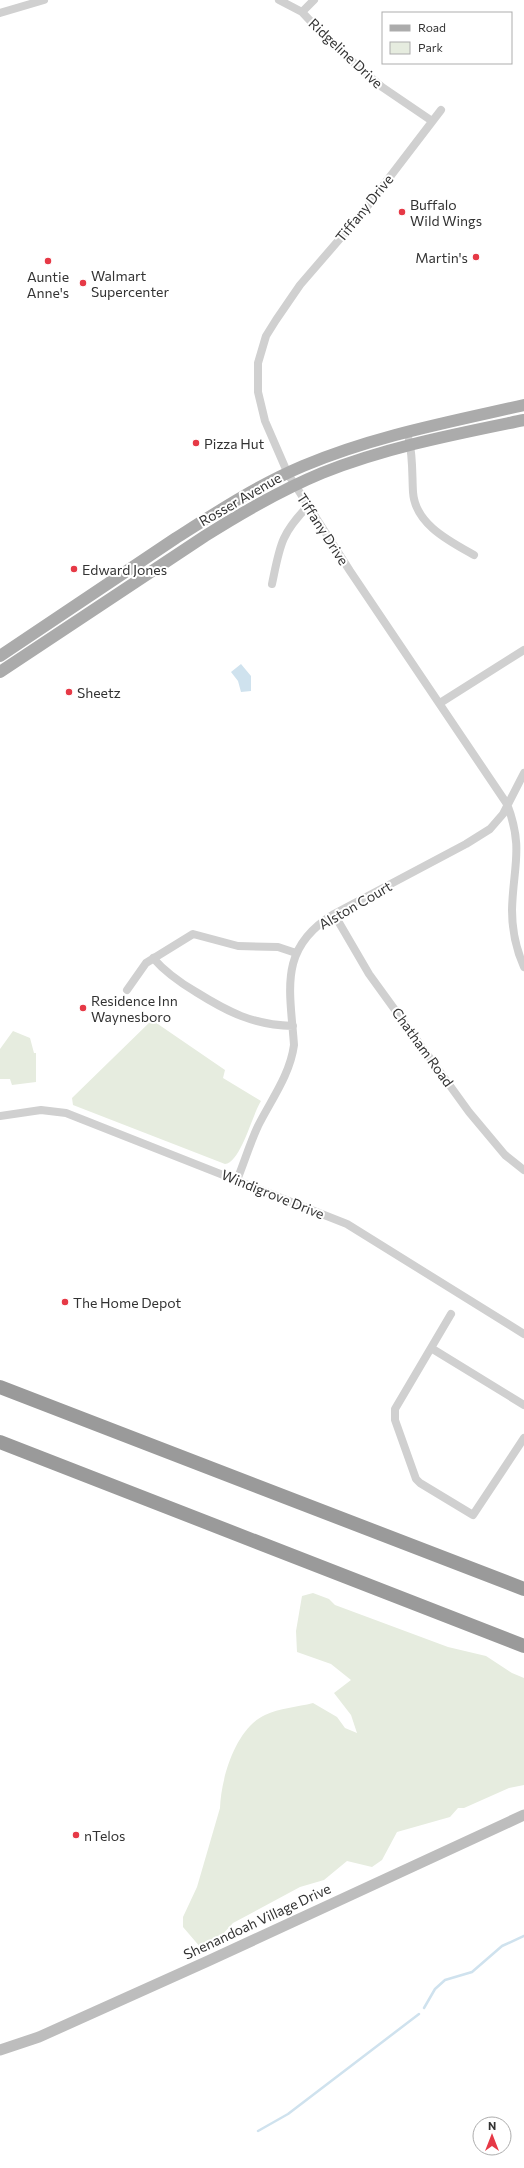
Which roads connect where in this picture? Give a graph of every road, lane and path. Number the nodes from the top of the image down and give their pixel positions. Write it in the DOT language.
graph roads {
  1 [pos="44,0"];
  2 [pos="279,0"];
  3 [pos="314,0"];
  4 [pos="302,12"];
  5 [pos="0,13"];
  6 [pos="441,110"];
  7 [pos="432,121"];
  8 [pos="524,406"];
  9 [pos="524,420"];
  10 [pos="407,432"];
  11 [pos="410,445"];
  12 [pos="288,474"];
  13 [pos="295,486"];
  14 [pos="308,506"];
  15 [pos="474,555"];
  16 [pos="272,584"];
  17 [pos="524,650"];
  18 [pos="0,656"];
  19 [pos="0,672"];
  20 [pos="440,703"];
  21 [pos="524,773"];
  22 [pos="507,804"];
  23 [pos="334,914"];
  24 [pos="296,954"];
  25 [pos="153,958"];
  26 [pos="524,967"];
  27 [pos="127,990"];
  28 [pos="293,1026"];
  29 [pos="0,1116"];
  30 [pos="524,1170"];
  31 [pos="238,1180"];
  32 [pos="451,1314"];
  33 [pos="524,1334"];
  34 [pos="431,1348"];
  35 [pos="0,1387"];
  36 [pos="524,1405"];
  37 [pos="524,1438"];
  38 [pos="0,1442"];
  39 [pos="524,1590"];
  40 [pos="524,1646"];
  41 [pos="524,1815"];
  42 [pos="0,2050"];
  1 -- 5 [label="street"];
  2 -- 4 [label="street, Ridgeline Drive"];
  3 -- 4 [label="street"];
  4 -- 7 [label="street, Ridgeline Drive"];
  6 -- 7 [label="street, Tiffany Drive"];
  7 -- 12 [label="street, Tiffany Drive"];
  8 -- 10 [label="main road, Rosser Avenue"];
  9 -- 11 [label="main road, Rosser Avenue"];
  10 -- 11 [label="street"];
  10 -- 12 [label="main road, Rosser Avenue"];
  11 -- 13 [label="main road, Rosser Avenue"];
  11 -- 15 [label="street"];
  12 -- 13 [label="street, Tiffany Drive"];
  12 -- 18 [label="main road, Rosser Avenue"];
  13 -- 14 [label="street, Tiffany Drive"];
  13 -- 19 [label="main road, Rosser Avenue"];
  14 -- 16 [label="street"];
  14 -- 20 [label="street, Tiffany Drive"];
  17 -- 20 [label="street"];
  20 -- 22 [label="street, Tiffany Drive"];
  21 -- 22 [label="street, Alston Court"];
  22 -- 23 [label="street, Alston Court"];
  22 -- 26 [label="street, Tiffany Drive"];
  23 -- 24 [label="street, Alston Court"];
  23 -- 30 [label="street, Chatham Road"];
  24 -- 25 [label="street"];
  24 -- 28 [label="street, Alston Court"];
  25 -- 27 [label="street"];
  25 -- 28 [label="street"];
  28 -- 31 [label="street, Alston Court"];
  29 -- 31 [label="street, Windigrove Drive"];
  31 -- 33 [label="street, Windigrove Drive"];
  32 -- 34 [label="street"];
  34 -- 36 [label="street"];
  34 -- 37 [label="street"];
  35 -- 39 [label="highway"];
  38 -- 40 [label="highway"];
  41 -- 42 [label="street, Shenandoah Village Drive"];
}
